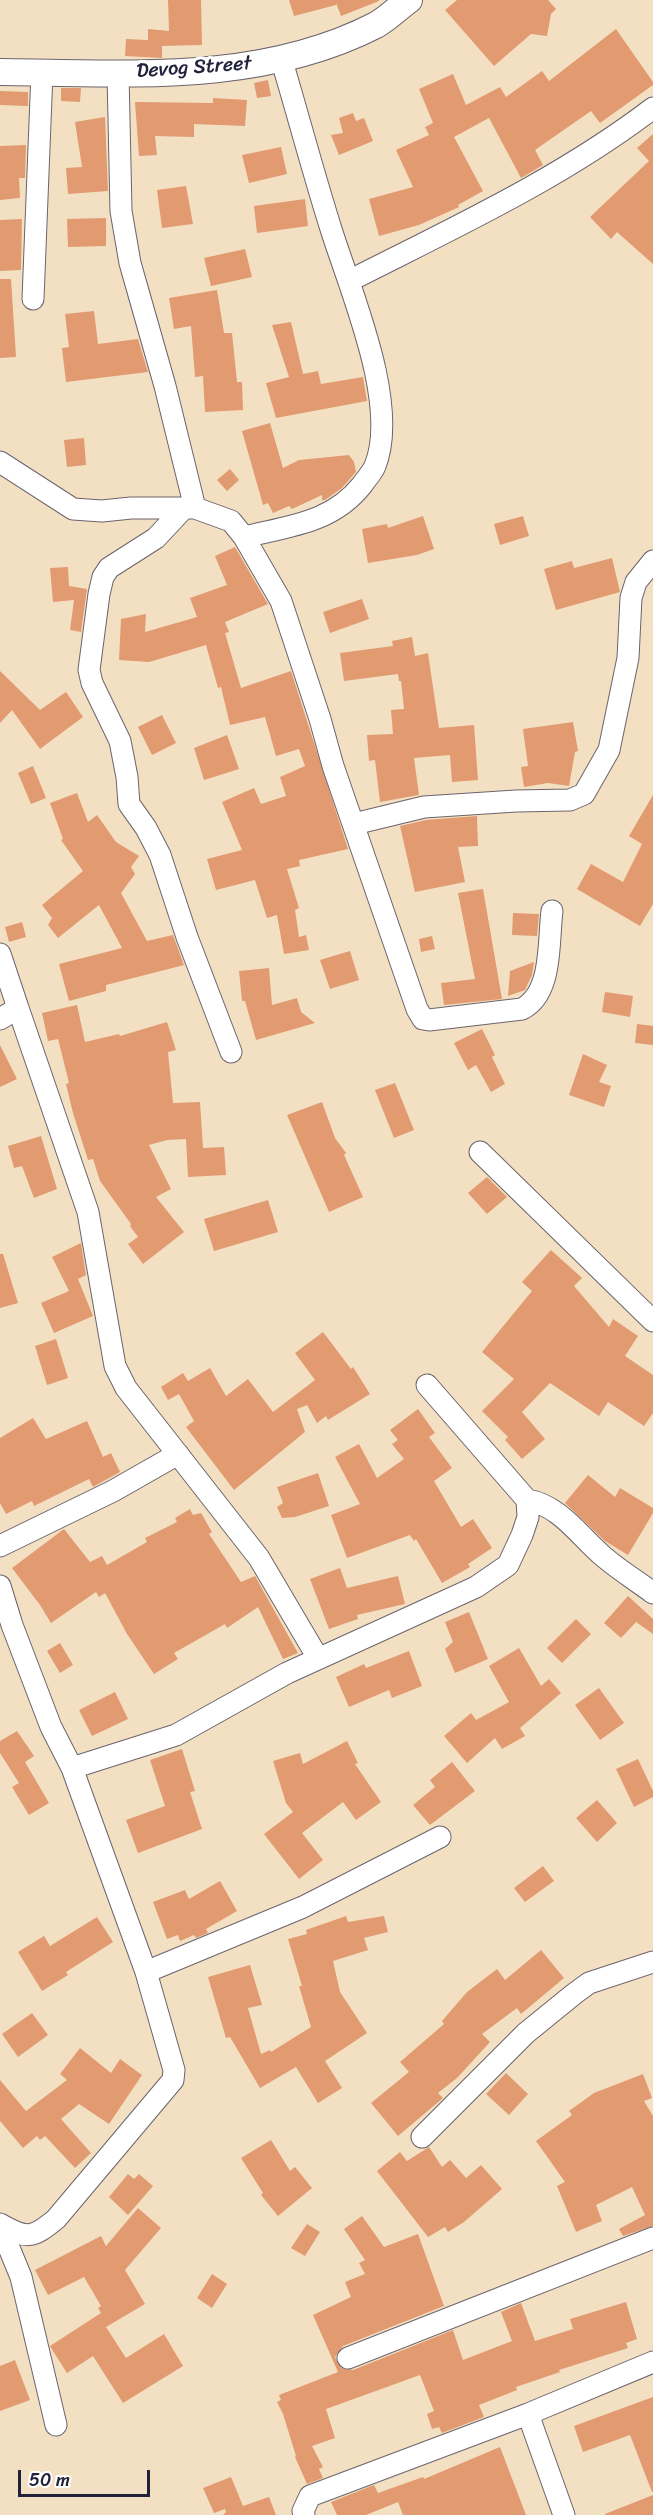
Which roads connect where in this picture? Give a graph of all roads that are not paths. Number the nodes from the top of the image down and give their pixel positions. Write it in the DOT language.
graph roads {
  1 [pos="409,0"];
  2 [pos="281,58"];
  3 [pos="0,72"];
  4 [pos="42,72"];
  5 [pos="118,73"];
  6 [pos="653,108"];
  7 [pos="349,281"];
  8 [pos="33,299"];
  9 [pos="0,462"];
  10 [pos="190,508"];
  11 [pos="244,537"];
  12 [pos="653,561"];
  13 [pos="354,824"];
  14 [pos="552,911"];
  15 [pos="0,954"];
  16 [pos="9,1013"];
  17 [pos="231,1052"];
  18 [pos="480,1152"];
  19 [pos="653,1321"];
  20 [pos="427,1385"];
  21 [pos="178,1454"];
  22 [pos="527,1500"];
  23 [pos="0,1546"];
  24 [pos="0,1586"];
  25 [pos="653,1593"];
  26 [pos="318,1658"];
  27 [pos="72,1768"];
  28 [pos="440,1837"];
  29 [pos="653,1962"];
  30 [pos="146,1972"];
  31 [pos="422,2137"];
  32 [pos="0,2225"];
  33 [pos="653,2238"];
  34 [pos="348,2358"];
  35 [pos="653,2362"];
  36 [pos="528,2414"];
  37 [pos="56,2425"];
  38 [pos="304,2515"];
  39 [pos="564,2515"];
  1 -- 2 [label="street, Devog Street"];
  2 -- 5 [label="street, Devog Street"];
  2 -- 7 [label="street"];
  3 -- 4 [label="street, Devog Street"];
  4 -- 5 [label="street, Devog Street"];
  4 -- 8 [label="street"];
  5 -- 10 [label="street"];
  6 -- 7 [label="street"];
  7 -- 11 [label="street"];
  9 -- 10 [label="street"];
  10 -- 11 [label="street"];
  10 -- 17 [label="street"];
  11 -- 13 [label="street"];
  12 -- 13 [label="street"];
  13 -- 14 [label="street"];
  15 -- 16 [label="street"];
  16 -- 21 [label="street"];
  18 -- 19 [label="street"];
  20 -- 22 [label="street"];
  21 -- 23 [label="street"];
  21 -- 26 [label="street"];
  22 -- 25 [label="street"];
  22 -- 26 [label="street"];
  24 -- 27 [label="street"];
  26 -- 27 [label="street"];
  27 -- 30 [label="street"];
  28 -- 30 [label="street"];
  29 -- 31 [label="street"];
  30 -- 32 [label="street"];
  32 -- 37 [label="street"];
  33 -- 34 [label="street"];
  35 -- 36 [label="street"];
  36 -- 38 [label="street"];
  36 -- 39 [label="street"];
}
